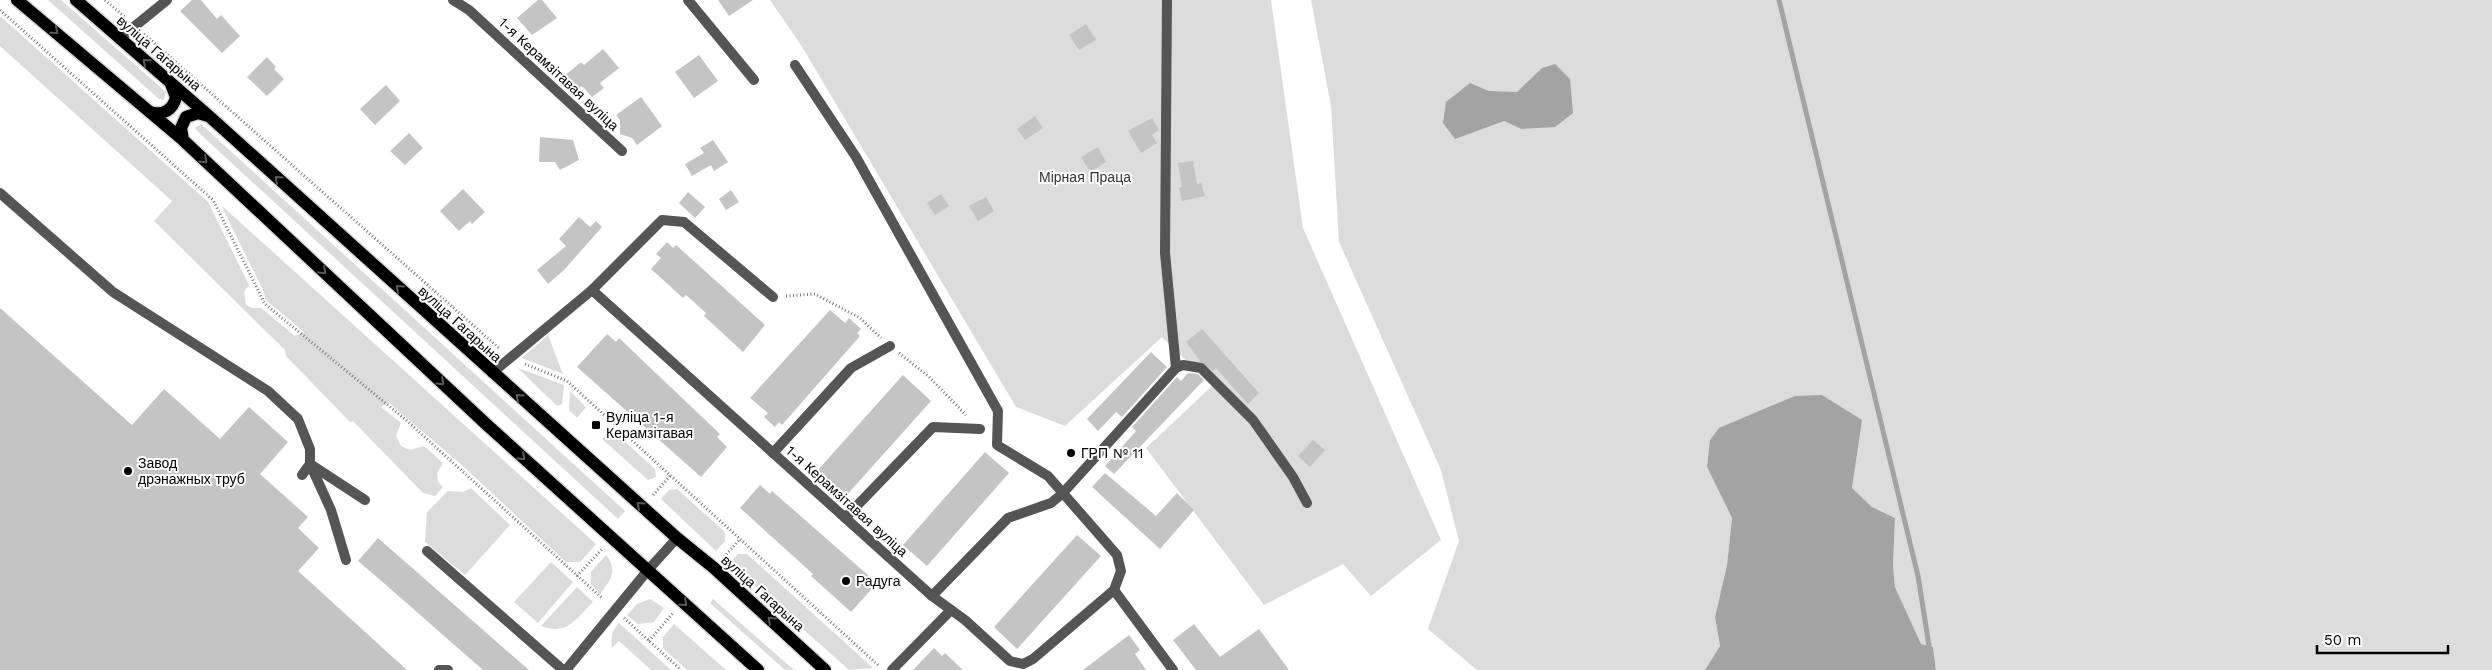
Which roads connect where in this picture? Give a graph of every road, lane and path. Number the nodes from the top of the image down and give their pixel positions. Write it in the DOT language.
graph roads {
  1 [pos="17,0"];
  2 [pos="76,0"];
  3 [pos="105,0"];
  4 [pos="167,0"];
  5 [pos="453,0"];
  6 [pos="688,0"];
  7 [pos="1167,0"];
  8 [pos="0,10"];
  9 [pos="135,26"];
  10 [pos="119,39"];
  11 [pos="795,65"];
  12 [pos="754,80"];
  13 [pos="169,82"];
  14 [pos="150,112"];
  15 [pos="210,117"];
  16 [pos="183,140"];
  17 [pos="622,151"];
  18 [pos="0,193"];
  19 [pos="592,290"];
  20 [pos="773,298"];
  21 [pos="890,346"];
  22 [pos="510,358"];
  23 [pos="1176,368"];
  24 [pos="492,373"];
  25 [pos="980,429"];
  26 [pos="774,453"];
  27 [pos="310,464"];
  28 [pos="302,475"];
  29 [pos="670,476"];
  30 [pos="1062,494"];
  31 [pos="653,495"];
  32 [pos="365,500"];
  33 [pos="1307,503"];
  34 [pos="845,518"];
  35 [pos="677,538"];
  36 [pos="739,540"];
  37 [pos="604,548"];
  38 [pos="427,551"];
  39 [pos="723,558"];
  40 [pos="346,560"];
  41 [pos="648,570"];
  42 [pos="577,576"];
  43 [pos="1114,590"];
  44 [pos="932,596"];
  45 [pos="603,599"];
  46 [pos="951,610"];
  47 [pos="674,613"];
  48 [pos="621,616"];
  49 [pos="649,640"];
  50 [pos="439,670"];
  51 [pos="448,670"];
  52 [pos="564,670"];
  53 [pos="681,670"];
  54 [pos="758,670"];
  55 [pos="825,670"];
  56 [pos="884,670"];
  57 [pos="892,670"];
  58 [pos="1173,670"];
  1 -- 14 [label="main road, one-way"];
  2 -- 10 [label="main road, вуліца Гагарына"];
  3 -- 9 [label="path"];
  4 -- 9 [label="street"];
  5 -- 17 [label="street, 1-я Керамзітавая вуліца"];
  6 -- 12 [label="street"];
  7 -- 23 [label="street"];
  8 -- 42 [label="path"];
  9 -- 10 [label="street"];
  9 -- 22 [label="path"];
  13 -- 10 [label="main road, вуліца Гагарына, one-way"];
  11 -- 30 [label="street"];
  13 -- 14 [label="main road"];
  13 -- 15 [label="main road, вуліца Гагарына"];
  14 -- 16 [label="main road"];
  15 -- 16 [label="main road"];
  24 -- 15 [label="main road, вуліца Гагарына, one-way"];
  16 -- 41 [label="main road, one-way"];
  18 -- 27 [label="street"];
  19 -- 20 [label="street"];
  19 -- 22 [label="street"];
  19 -- 26 [label="street, 1-я Керамзітавая вуліца"];
  21 -- 26 [label="street"];
  22 -- 24 [label="street"];
  22 -- 29 [label="path"];
  23 -- 30 [label="street"];
  23 -- 33 [label="street"];
  35 -- 24 [label="main road, вуліца Гагарына, one-way"];
  25 -- 34 [label="street"];
  26 -- 34 [label="street, 1-я Керамзітавая вуліца"];
  27 -- 28 [label="street"];
  27 -- 32 [label="street"];
  27 -- 40 [label="street"];
  29 -- 31 [label="path"];
  29 -- 36 [label="path"];
  30 -- 43 [label="street"];
  30 -- 44 [label="street"];
  34 -- 44 [label="street, 1-я Керамзітавая вуліца"];
  35 -- 41 [label="street"];
  55 -- 35 [label="main road, вуліца Гагарына, one-way"];
  36 -- 39 [label="path"];
  36 -- 56 [label="path"];
  37 -- 42 [label="path"];
  38 -- 52 [label="street"];
  41 -- 52 [label="street"];
  41 -- 54 [label="main road, one-way"];
  42 -- 45 [label="path"];
  43 -- 46 [label="street, 1-я Керамзітавая вуліца"];
  43 -- 58 [label="street"];
  44 -- 46 [label="street, 1-я Керамзітавая вуліца"];
  46 -- 57 [label="street"];
  47 -- 49 [label="path"];
  48 -- 49 [label="path"];
  49 -- 53 [label="path"];
  50 -- 51 [label="street"];
}
